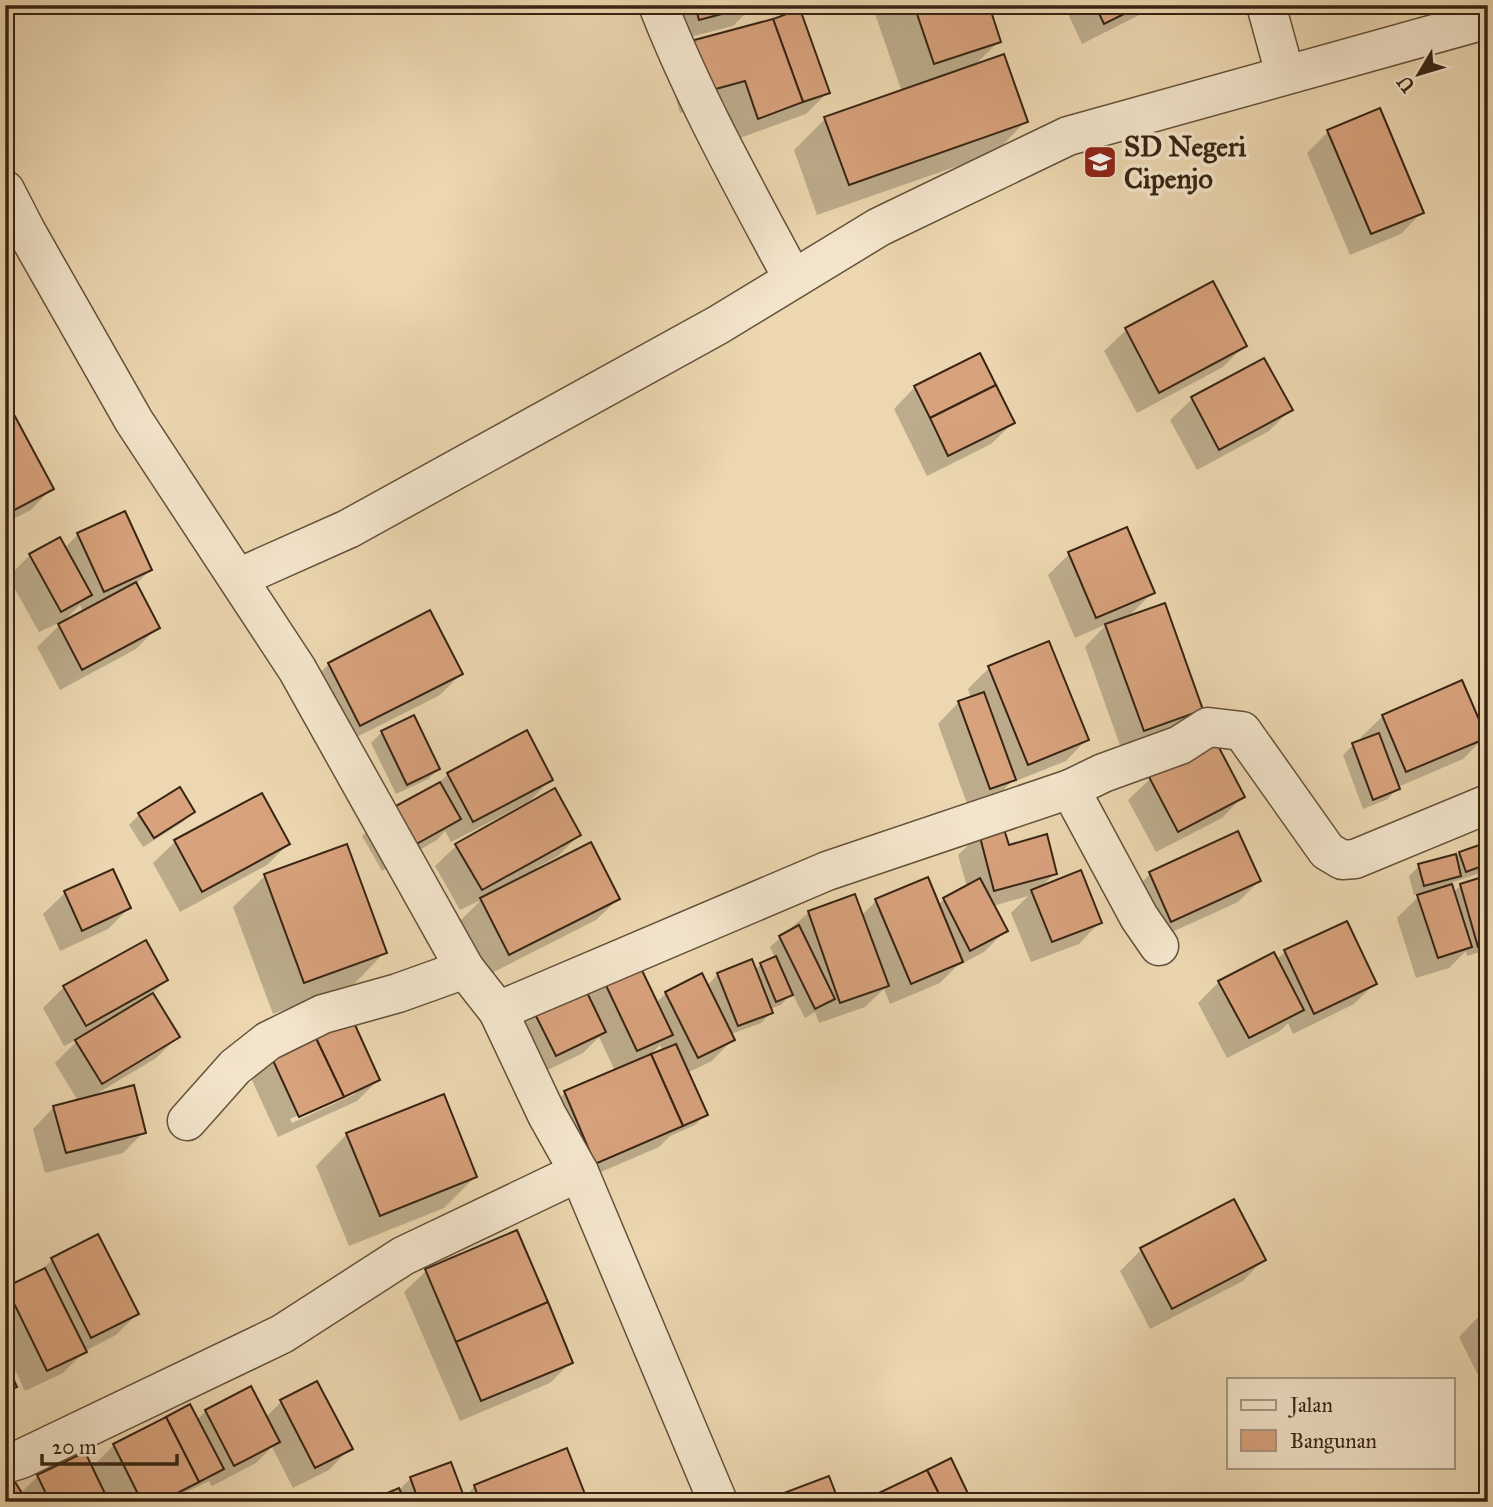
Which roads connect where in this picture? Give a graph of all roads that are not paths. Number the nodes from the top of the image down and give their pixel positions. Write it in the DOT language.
graph roads {
  1 [pos="658,5"];
  2 [pos="1266,5"];
  3 [pos="1488,19"];
  4 [pos="1285,74"];
  5 [pos="5,190"];
  6 [pos="793,279"];
  7 [pos="238,578"];
  8 [pos="1070,789"];
  9 [pos="1488,804"];
  10 [pos="1159,946"];
  11 [pos="465,969"];
  12 [pos="498,1011"];
  13 [pos="187,1121"];
  14 [pos="579,1172"];
  15 [pos="5,1464"];
  16 [pos="718,1502"];
  1 -- 6 [label="street"];
  2 -- 4 [label="street"];
  3 -- 4 [label="street"];
  4 -- 6 [label="street"];
  5 -- 7 [label="street"];
  6 -- 7 [label="street"];
  7 -- 11 [label="street"];
  8 -- 9 [label="street"];
  8 -- 10 [label="street"];
  8 -- 12 [label="street"];
  11 -- 12 [label="street"];
  11 -- 13 [label="street"];
  12 -- 14 [label="street"];
  14 -- 15 [label="street"];
  14 -- 16 [label="street"];
}
